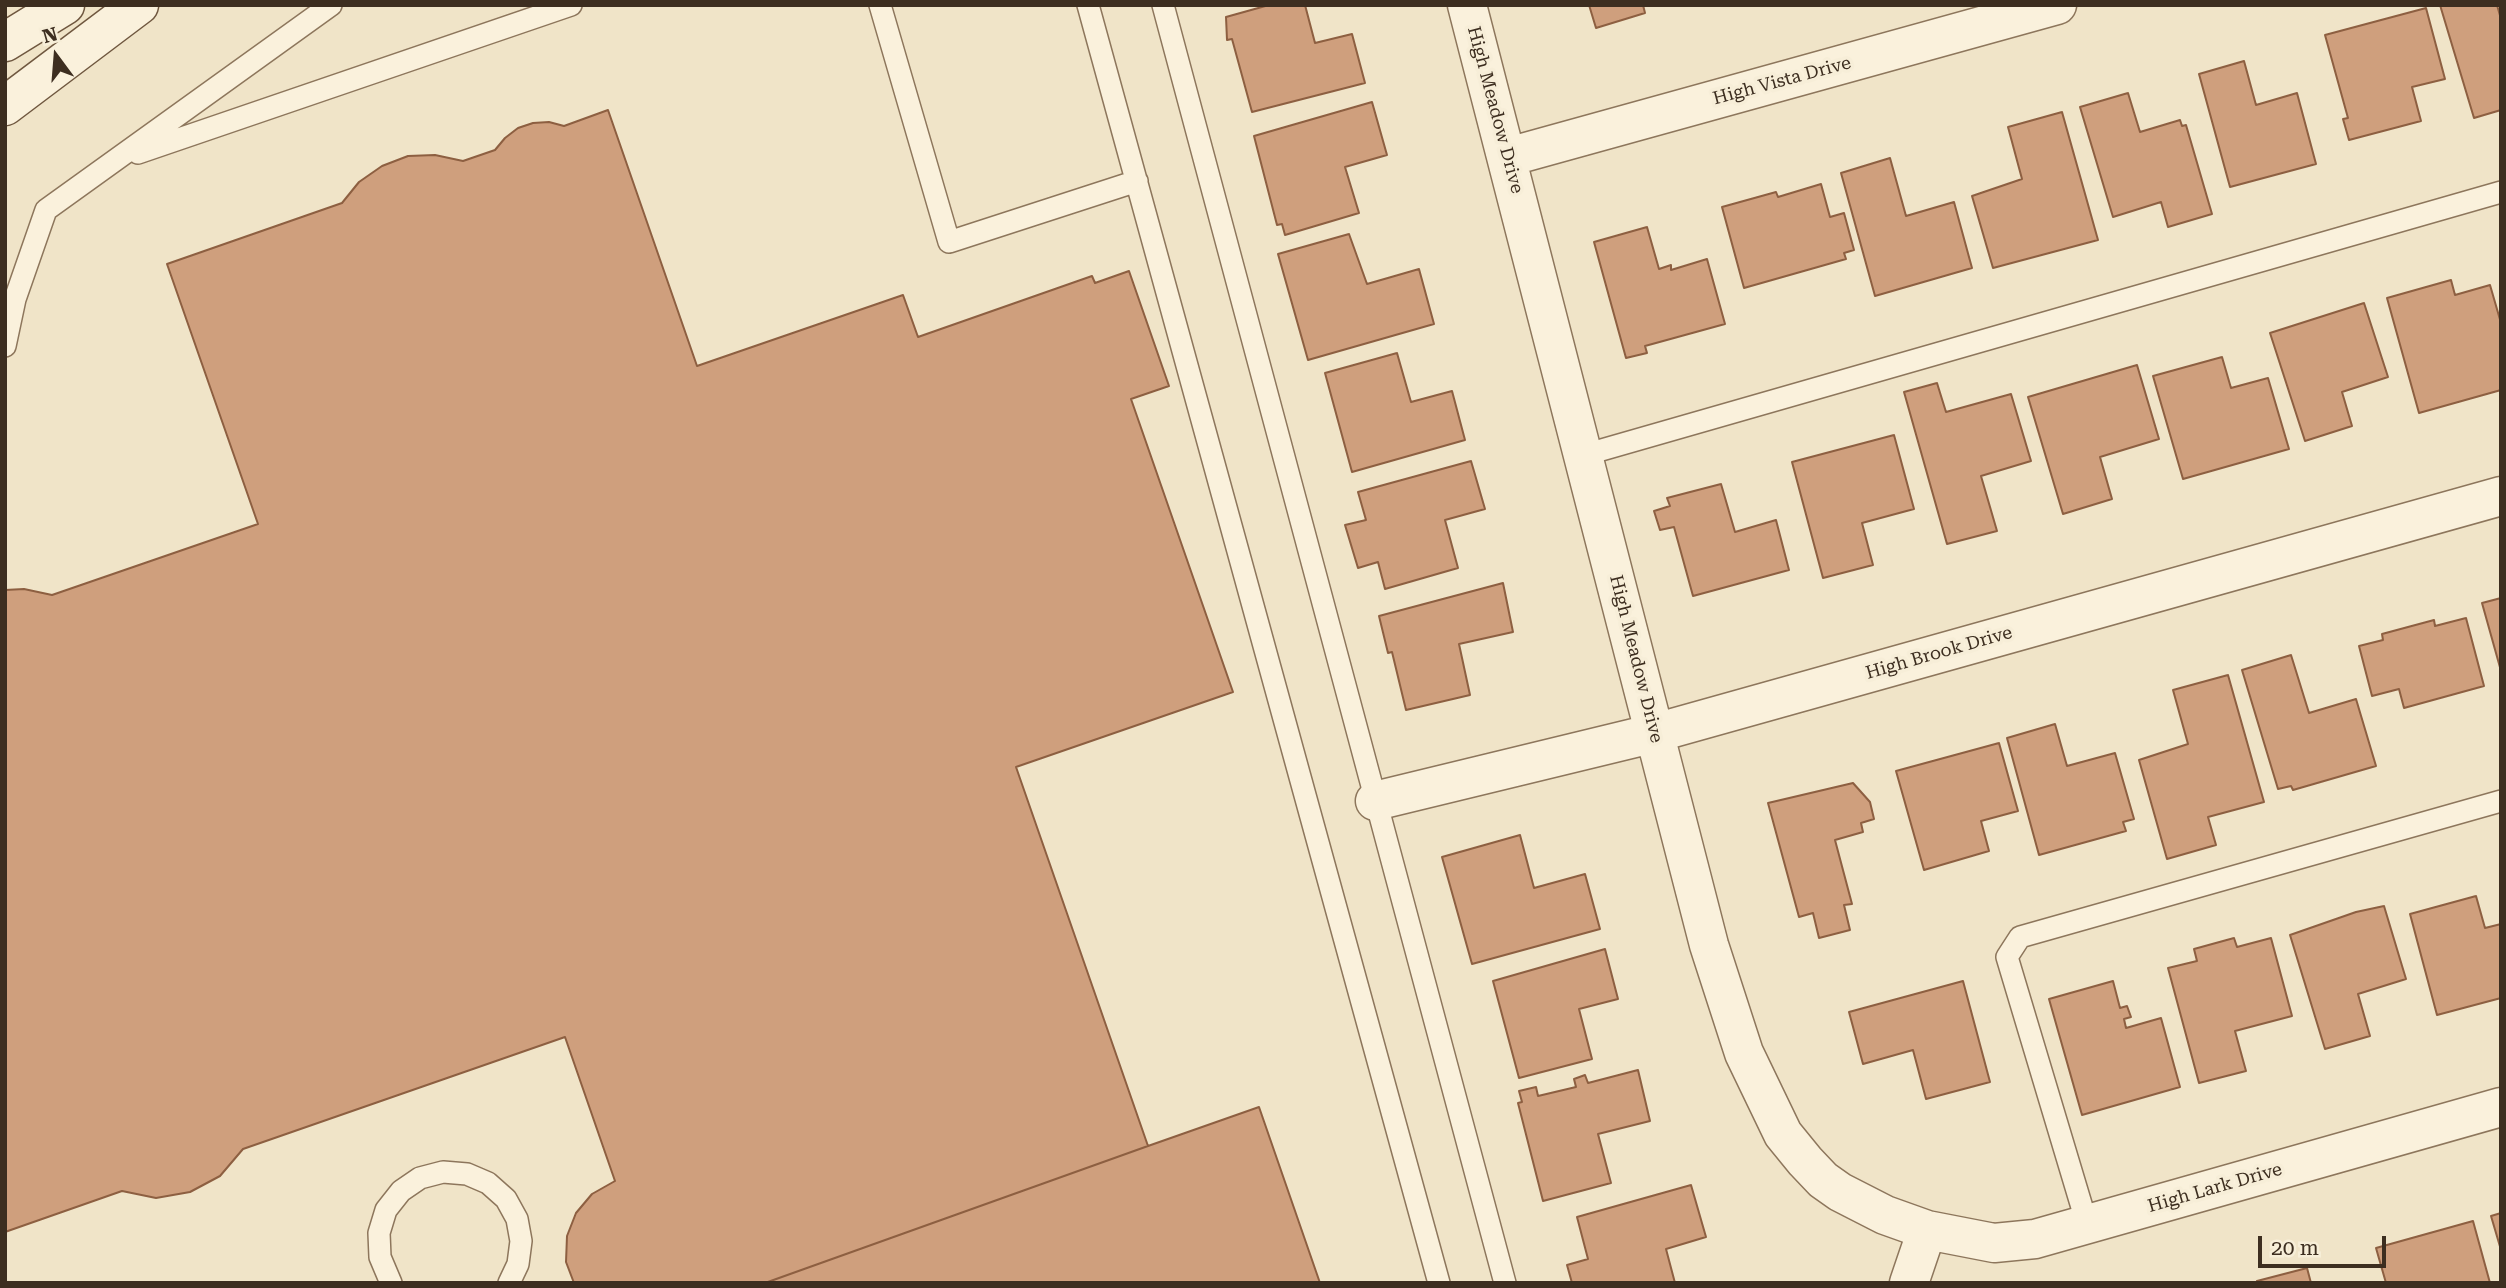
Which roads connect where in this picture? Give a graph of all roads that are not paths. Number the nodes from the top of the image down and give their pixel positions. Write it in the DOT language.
graph roads {
  1 [pos="65,5"];
  2 [pos="139,5"];
  3 [pos="331,5"];
  4 [pos="571,5"];
  5 [pos="880,5"];
  6 [pos="1088,5"];
  7 [pos="1163,5"];
  8 [pos="1467,5"];
  9 [pos="2057,5"];
  10 [pos="5,42"];
  11 [pos="5,106"];
  12 [pos="1508,157"];
  13 [pos="116,160"];
  14 [pos="1136,181"];
  15 [pos="2501,192"];
  16 [pos="5,346"];
  17 [pos="1584,455"];
  18 [pos="2501,496"];
  19 [pos="1655,733"];
  20 [pos="1375,800"];
  21 [pos="2501,801"];
  22 [pos="2501,1107"];
  23 [pos="2087,1224"];
  24 [pos="1927,1230"];
  25 [pos="391,1283"];
  26 [pos="509,1283"];
  27 [pos="1439,1283"];
  28 [pos="1505,1283"];
  29 [pos="1909,1283"];
  1 -- 10 [label="street"];
  2 -- 11 [label="street"];
  3 -- 13 [label="lane"];
  4 -- 13 [label="lane"];
  5 -- 14 [label="lane"];
  6 -- 14 [label="lane"];
  7 -- 20 [label="lane"];
  8 -- 12 [label="street, High Meadow Drive"];
  9 -- 12 [label="street, High Vista Drive"];
  12 -- 17 [label="street, High Meadow Drive"];
  13 -- 16 [label="lane"];
  14 -- 27 [label="lane"];
  15 -- 17 [label="lane"];
  17 -- 19 [label="street, High Meadow Drive"];
  18 -- 19 [label="street, High Brook Drive"];
  19 -- 20 [label="street, High Brook Drive"];
  19 -- 24 [label="street, High Meadow Drive"];
  20 -- 28 [label="lane"];
  21 -- 23 [label="lane"];
  22 -- 23 [label="street, High Lark Drive"];
  23 -- 24 [label="street, High Lark Drive"];
  24 -- 29 [label="street"];
  25 -- 26 [label="lane"];
}
